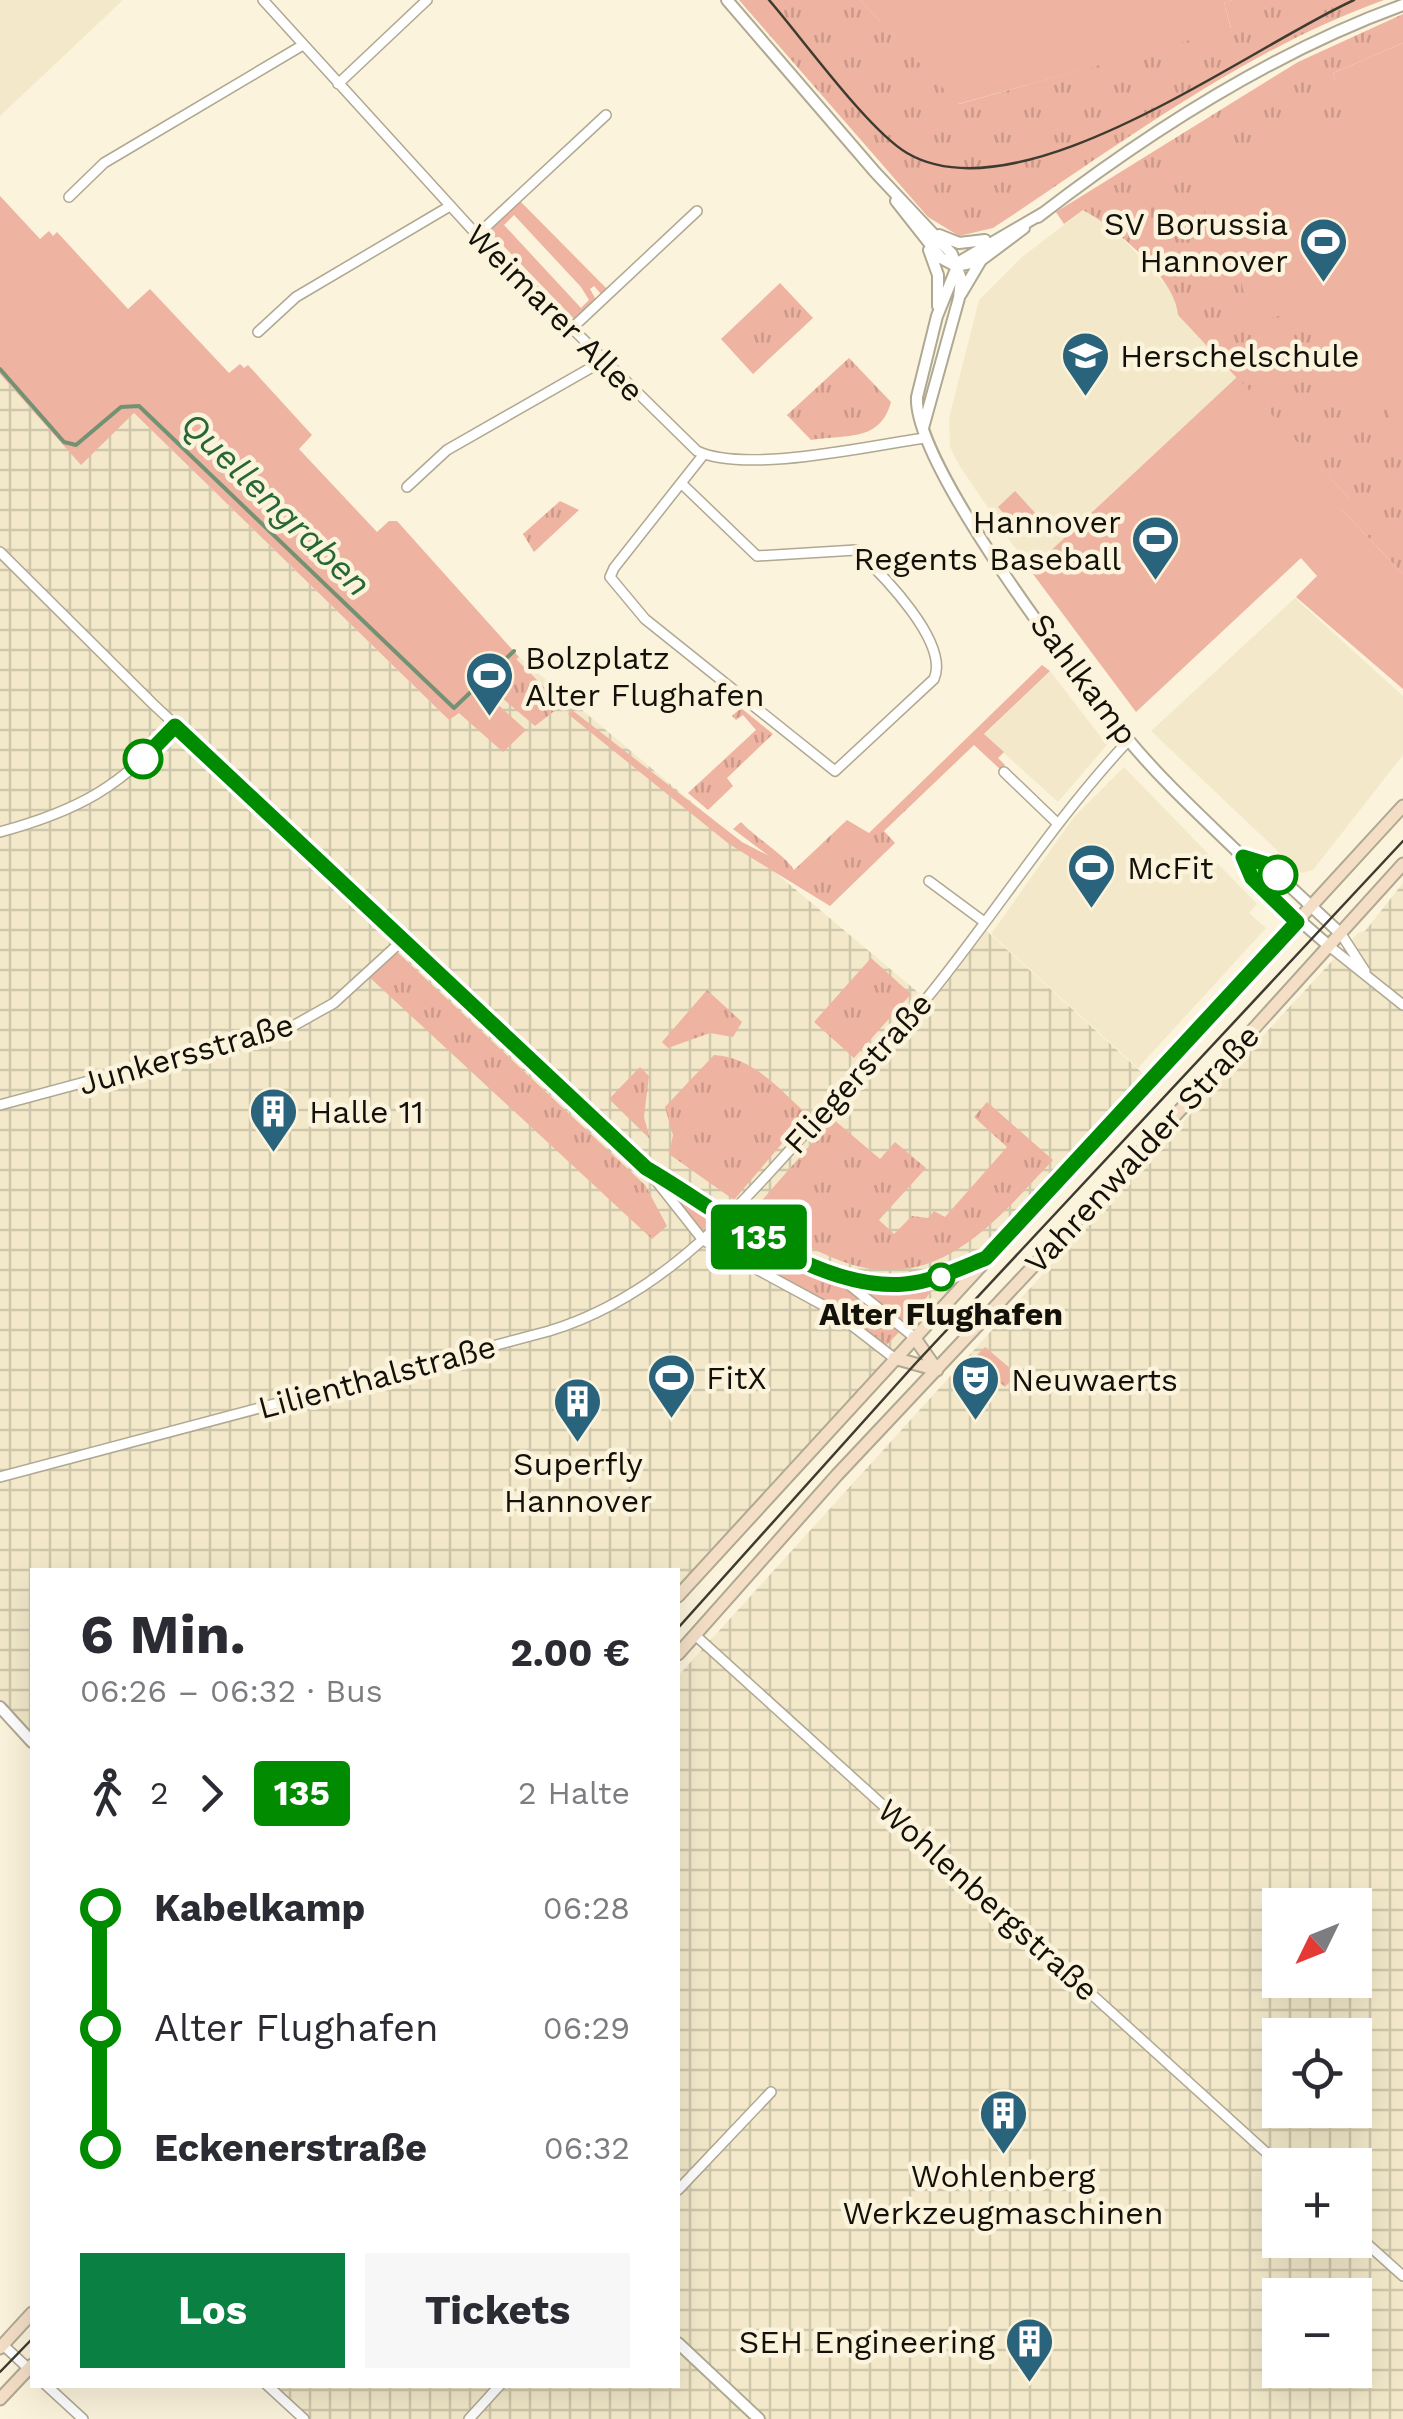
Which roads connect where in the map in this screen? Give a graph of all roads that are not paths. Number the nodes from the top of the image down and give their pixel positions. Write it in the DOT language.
graph roads {
  1 [pos="264,0"];
  2 [pos="427,0"];
  3 [pos="726,0"];
  4 [pos="1403,5"];
  5 [pos="303,45"];
  6 [pos="338,84"];
  7 [pos="606,115"];
  8 [pos="875,172"];
  9 [pos="69,196"];
  10 [pos="450,206"];
  11 [pos="696,211"];
  12 [pos="1043,213"];
  13 [pos="935,233"];
  14 [pos="477,234"];
  15 [pos="922,235"];
  16 [pos="996,238"];
  17 [pos="980,261"];
  18 [pos="956,266"];
  19 [pos="959,298"];
  20 [pos="937,316"];
  21 [pos="570,330"];
  22 [pos="258,332"];
  23 [pos="601,362"];
  24 [pos="924,433"];
  25 [pos="704,454"];
  26 [pos="681,483"];
  27 [pos="407,487"];
  28 [pos="0,552"];
  29 [pos="175,726"];
  30 [pos="1128,740"];
  31 [pos="1004,772"];
  32 [pos="1403,806"];
  33 [pos="1056,822"];
  34 [pos="0,832"];
  35 [pos="1243,857"];
  36 [pos="1403,864"];
  37 [pos="930,881"];
  38 [pos="1312,907"];
  39 [pos="983,921"];
  40 [pos="1297,922"];
  41 [pos="1341,934"];
  42 [pos="404,939"];
  43 [pos="1329,946"];
  44 [pos="1364,971"];
  45 [pos="1403,1005"];
  46 [pos="0,1105"];
  47 [pos="646,1168"];
  48 [pos="726,1221"];
  49 [pos="703,1240"];
  50 [pos="986,1258"];
  51 [pos="839,1276"];
  52 [pos="914,1337"];
  53 [pos="894,1358"];
  54 [pos="936,1370"];
  55 [pos="0,1478"];
  56 [pos="680,1594"];
  57 [pos="695,1635"];
  58 [pos="680,1652"];
  59 [pos="0,1707"];
  60 [pos="30,1740"];
  61 [pos="772,2092"];
  62 [pos="1262,2149"];
  63 [pos="680,2188"];
  64 [pos="1372,2248"];
  65 [pos="1403,2276"];
  66 [pos="30,2315"];
  67 [pos="680,2345"];
  68 [pos="2,2347"];
  69 [pos="30,2368"];
  70 [pos="30,2370"];
  71 [pos="49,2388"];
  72 [pos="270,2388"];
  73 [pos="497,2388"];
  74 [pos="0,2399"];
  75 [pos="83,2419"];
  76 [pos="304,2419"];
  77 [pos="470,2419"];
  78 [pos="759,2419"];
  1 -- 5 [label="street, Weimarer Allee"];
  2 -- 6 [label="street"];
  3 -- 8 [label="street, Sahlkamp"];
  4 -- 12 [label="street"];
  5 -- 6 [label="street, Weimarer Allee"];
  5 -- 9 [label="street"];
  6 -- 10 [label="street, Weimarer Allee"];
  7 -- 14 [label="street"];
  8 -- 13 [label="street, Sahlkamp"];
  8 -- 15 [label="street, Sahlkamp"];
  10 -- 14 [label="street, Weimarer Allee"];
  10 -- 22 [label="street"];
  11 -- 21 [label="street"];
  12 -- 16 [label="street"];
  12 -- 17 [label="street"];
  13 -- 16 [label="street"];
  13 -- 18 [label="street, Sahlkamp"];
  14 -- 21 [label="street, Weimarer Allee"];
  15 -- 18 [label="street, Sahlkamp"];
  15 -- 20 [label="street, Sahlkamp"];
  16 -- 18 [label="street"];
  17 -- 18 [label="street"];
  17 -- 19 [label="street"];
  18 -- 19 [label="street, Sahlkamp"];
  18 -- 20 [label="street, Sahlkamp"];
  19 -- 24 [label="street, Sahlkamp"];
  20 -- 24 [label="street, Sahlkamp"];
  21 -- 23 [label="street, Weimarer Allee"];
  23 -- 25 [label="street, Weimarer Allee"];
  23 -- 27 [label="street"];
  24 -- 25 [label="street"];
  24 -- 30 [label="street, Sahlkamp"];
  25 -- 26 [label="street"];
  26 -- 26 [label="street"];
  28 -- 29 [label="street"];
  29 -- 34 [label="street"];
  29 -- 42 [label="street"];
  30 -- 33 [label="street, Fliegerstraße"];
  30 -- 35 [label="street, Sahlkamp"];
  31 -- 33 [label="street"];
  32 -- 38 [label="main road, Vahrenwalder Straße"];
  33 -- 39 [label="street, Fliegerstraße"];
  35 -- 38 [label="street, Sahlkamp"];
  35 -- 40 [label="street, Sahlkamp"];
  36 -- 41 [label="main road, Vahrenwalder Straße"];
  37 -- 39 [label="street"];
  38 -- 40 [label="main road, Vahrenwalder Straße"];
  38 -- 41 [label="street, Sahlkamp"];
  39 -- 48 [label="street, Fliegerstraße"];
  40 -- 43 [label="street, Sahlkamp"];
  40 -- 50 [label="main road, Vahrenwalder Straße"];
  41 -- 43 [label="main road, Vahrenwalder Straße"];
  41 -- 44 [label="street"];
  42 -- 46 [label="street, Junkersstraße"];
  42 -- 47 [label="street"];
  43 -- 44 [label="street"];
  43 -- 54 [label="main road, Vahrenwalder Straße"];
  44 -- 45 [label="street"];
  47 -- 48 [label="street"];
  47 -- 49 [label="street"];
  48 -- 49 [label="street, Lilienthalstraße"];
  48 -- 51 [label="street"];
  49 -- 53 [label="street"];
  49 -- 55 [label="street, Lilienthalstraße"];
  50 -- 51 [label="street"];
  50 -- 52 [label="main road, Vahrenwalder Straße"];
  51 -- 52 [label="street"];
  52 -- 53 [label="main road, Vahrenwalder Straße"];
  52 -- 54 [label="main road"];
  53 -- 54 [label="main road"];
  53 -- 56 [label="main road, Vahrenwalder Straße"];
  54 -- 57 [label="main road, Vahrenwalder Straße"];
  57 -- 58 [label="main road, Vahrenwalder Straße"];
  57 -- 62 [label="street, Wohlenbergstraße"];
  59 -- 60 [label="street"];
  61 -- 63 [label="street"];
  64 -- 65 [label="street"];
  66 -- 68 [label="main road"];
  67 -- 78 [label="street"];
  68 -- 69 [label="street"];
  70 -- 74 [label="main road"];
  71 -- 75 [label="street"];
  72 -- 76 [label="street"];
  73 -- 77 [label="street"];
}
